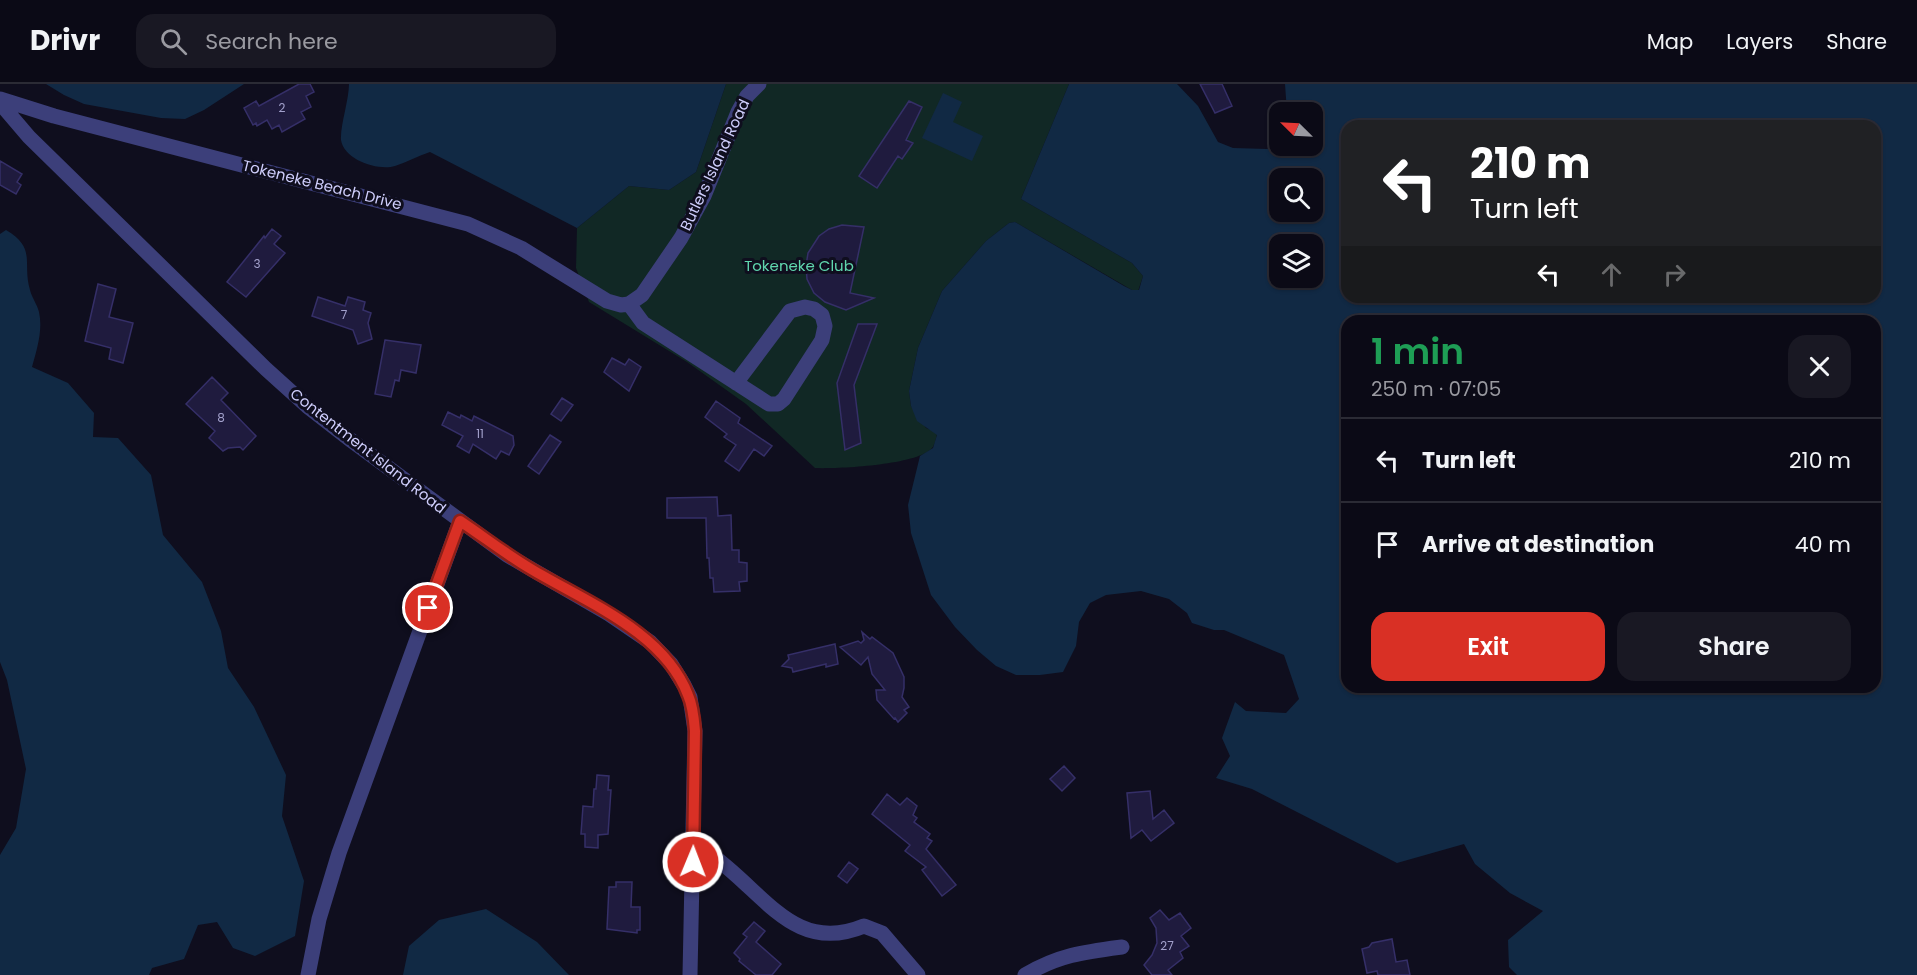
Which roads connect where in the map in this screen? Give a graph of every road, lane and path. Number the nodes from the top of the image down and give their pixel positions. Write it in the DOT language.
graph roads {
  1 [pos="759,84"];
  2 [pos="0,101"];
  3 [pos="629,304"];
  4 [pos="736,383"];
  5 [pos="460,521"];
  6 [pos="694,840"];
  7 [pos="1122,947"];
  8 [pos="308,975"];
  9 [pos="690,975"];
  10 [pos="918,975"];
  11 [pos="1025,975"];
  1 -- 3 [label="street, Butlers Island Road"];
  2 -- 3 [label="street, Tokeneke Beach Drive"];
  2 -- 5 [label="street, Contentment Island Road"];
  3 -- 4 [label="street"];
  4 -- 4 [label="street"];
  5 -- 6 [label="street, Contentment Island Road"];
  5 -- 8 [label="street"];
  6 -- 9 [label="street, Contentment Island Road"];
  6 -- 10 [label="street"];
  7 -- 11 [label="street"];
}
